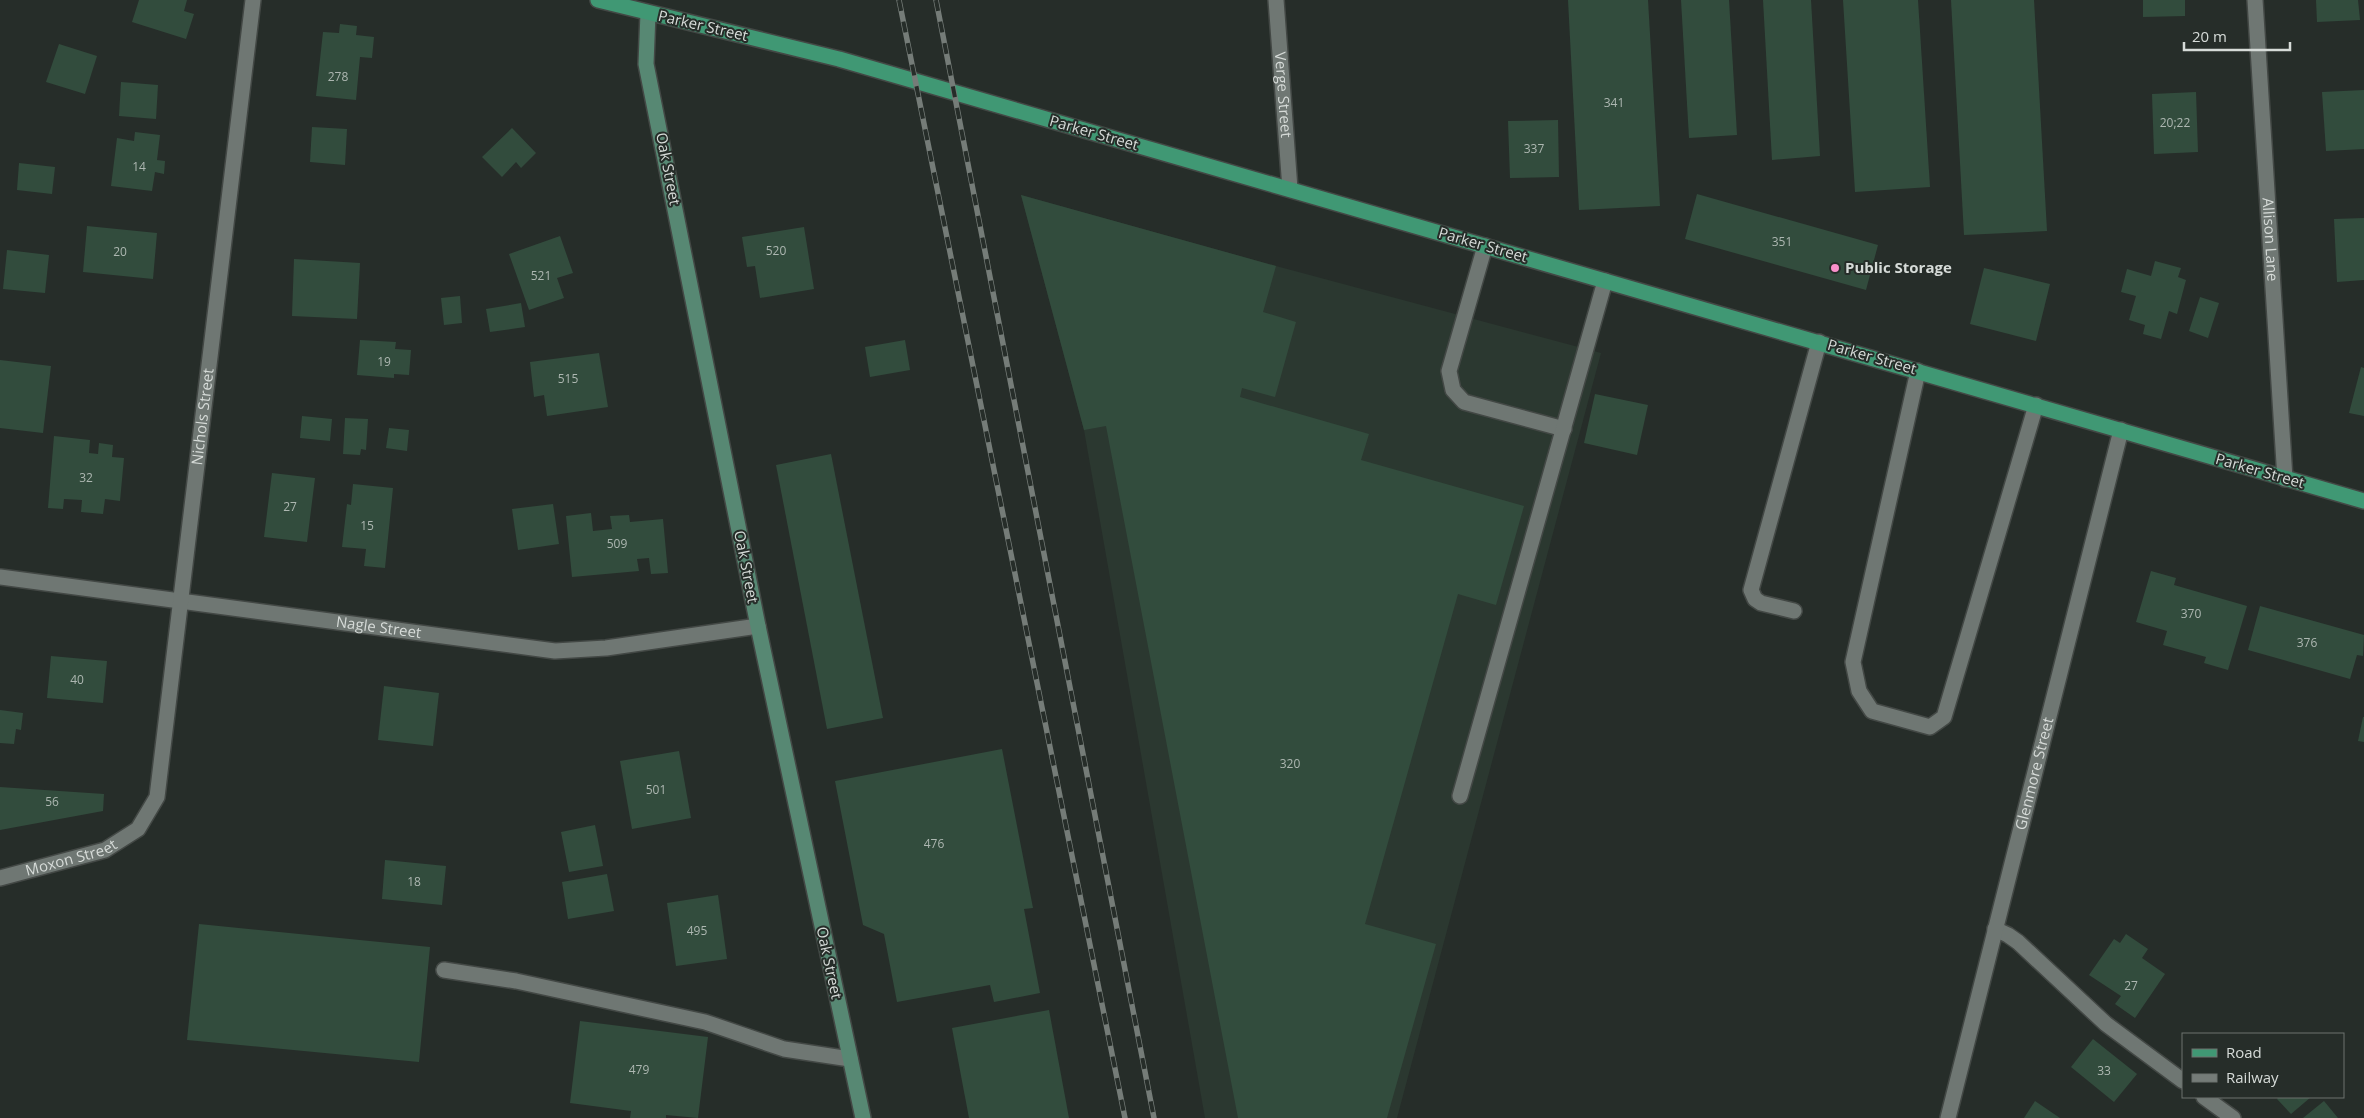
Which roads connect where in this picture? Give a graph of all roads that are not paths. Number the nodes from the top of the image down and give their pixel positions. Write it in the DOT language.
graph roads {
  1 [pos="253,0"];
  2 [pos="598,0"];
  3 [pos="1276,0"];
  4 [pos="2255,0"];
  5 [pos="648,14"];
  6 [pos="1290,190"];
  7 [pos="1484,246"];
  8 [pos="1606,281"];
  9 [pos="1819,342"];
  10 [pos="1918,371"];
  11 [pos="2036,405"];
  12 [pos="1564,430"];
  13 [pos="2121,430"];
  14 [pos="2285,479"];
  15 [pos="2364,501"];
  16 [pos="0,577"];
  17 [pos="180,600"];
  18 [pos="1794,611"];
  19 [pos="758,626"];
  20 [pos="1460,796"];
  21 [pos="138,829"];
  22 [pos="0,878"];
  23 [pos="1995,929"];
  24 [pos="444,970"];
  25 [pos="850,1059"];
  26 [pos="2182,1080"];
  27 [pos="2205,1098"];
  28 [pos="862,1118"];
  29 [pos="1948,1118"];
  30 [pos="2233,1118"];
  1 -- 17 [label="street, Nichols Street"];
  2 -- 5 [label="main road, Parker Street"];
  3 -- 6 [label="street, Verge Street"];
  4 -- 14 [label="street, Allison Lane"];
  5 -- 6 [label="main road, Parker Street"];
  5 -- 19 [label="street, Oak Street"];
  6 -- 7 [label="main road, Parker Street"];
  7 -- 8 [label="main road, Parker Street"];
  7 -- 12 [label="street"];
  8 -- 9 [label="main road, Parker Street"];
  8 -- 12 [label="street"];
  9 -- 10 [label="main road, Parker Street"];
  9 -- 18 [label="street"];
  10 -- 11 [label="main road, Parker Street"];
  10 -- 11 [label="street"];
  11 -- 13 [label="main road, Parker Street"];
  12 -- 20 [label="street"];
  13 -- 14 [label="main road, Parker Street"];
  13 -- 23 [label="street, Glenmore Street"];
  14 -- 15 [label="main road, Parker Street"];
  16 -- 17 [label="street, Nagle Street"];
  17 -- 19 [label="street, Nagle Street"];
  17 -- 21 [label="street, Nichols Street"];
  19 -- 25 [label="street, Oak Street"];
  21 -- 22 [label="street, Moxon Street"];
  23 -- 26 [label="street"];
  23 -- 29 [label="street, Glenmore Street"];
  24 -- 25 [label="street"];
  25 -- 28 [label="street, Oak Street"];
  27 -- 30 [label="street"];
}
